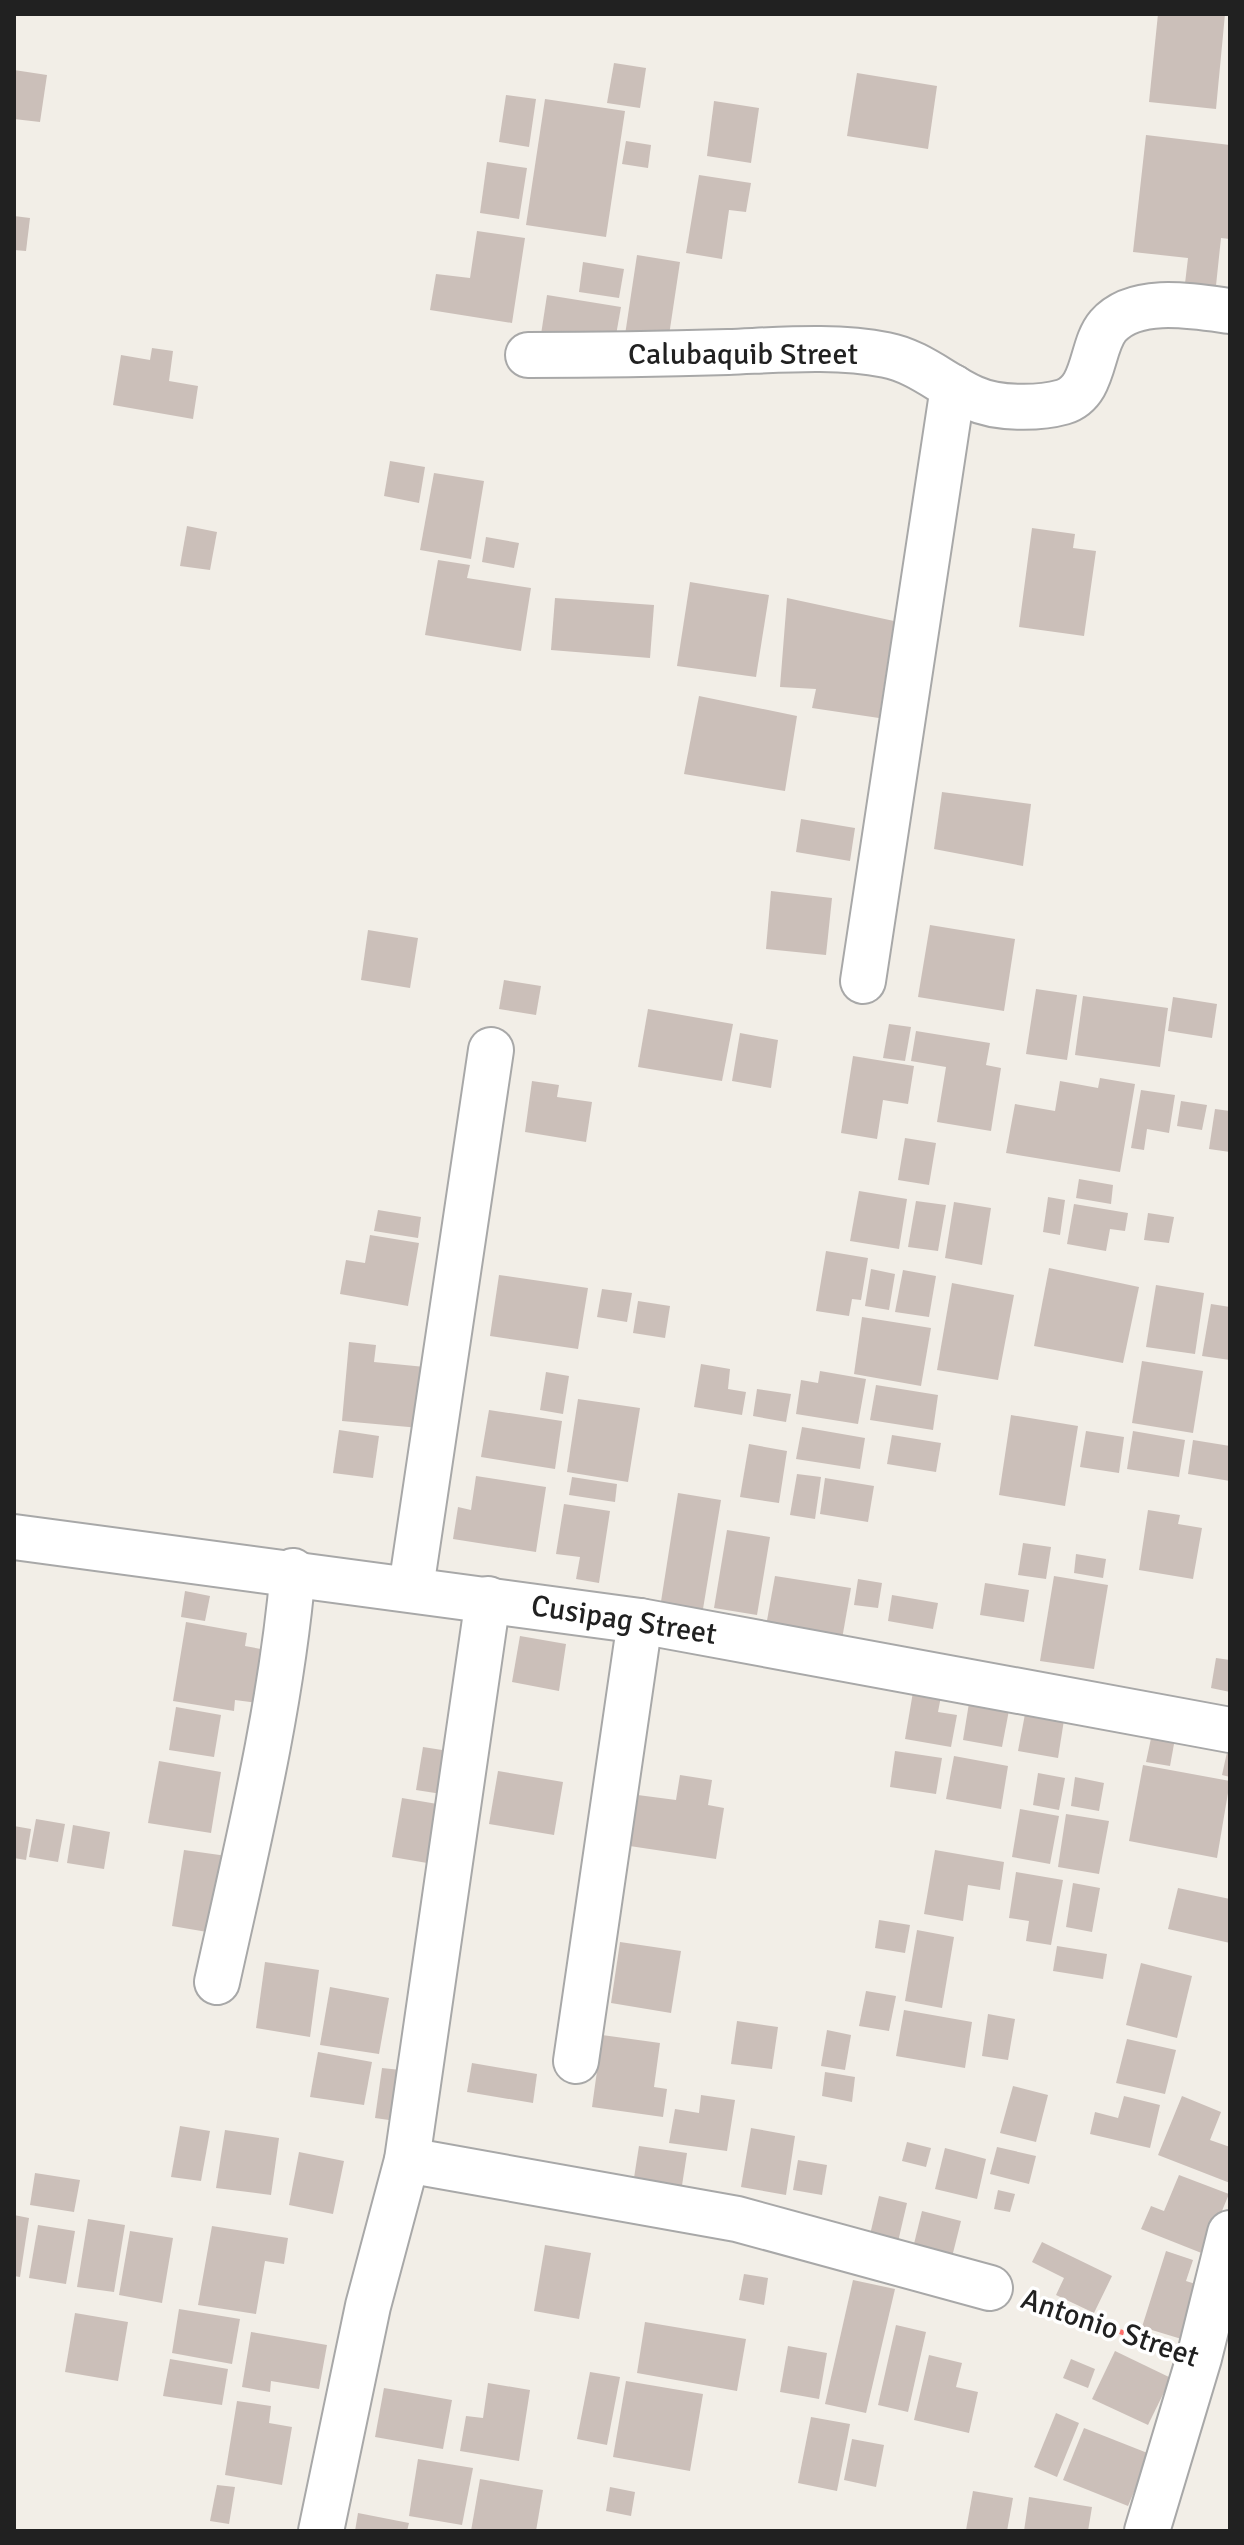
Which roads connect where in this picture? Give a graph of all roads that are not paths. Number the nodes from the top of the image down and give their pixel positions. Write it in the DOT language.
graph roads {
  1 [pos="1230,311"];
  2 [pos="528,355"];
  3 [pos="953,387"];
  4 [pos="863,981"];
  5 [pos="491,1050"];
  6 [pos="14,1537"];
  7 [pos="293,1571"];
  8 [pos="411,1588"];
  9 [pos="488,1599"];
  10 [pos="640,1621"];
  11 [pos="1230,1730"];
  12 [pos="217,1982"];
  13 [pos="576,2061"];
  14 [pos="407,2160"];
  15 [pos="1230,2233"];
  16 [pos="990,2288"];
  17 [pos="1214,2364"];
  18 [pos="321,2531"];
  19 [pos="1147,2531"];
  1 -- 3 [label="street, Calubaquib Street"];
  2 -- 3 [label="street, Calubaquib Street"];
  3 -- 4 [label="street"];
  5 -- 8 [label="street"];
  6 -- 7 [label="street, Cusipag Street"];
  7 -- 8 [label="street, Cusipag Street"];
  7 -- 12 [label="street"];
  8 -- 9 [label="street, Cusipag Street"];
  9 -- 10 [label="street, Cusipag Street"];
  9 -- 14 [label="street"];
  10 -- 11 [label="street, Cusipag Street"];
  10 -- 13 [label="street"];
  14 -- 16 [label="street"];
  14 -- 18 [label="street"];
  15 -- 17 [label="street"];
  17 -- 19 [label="street"];
}
